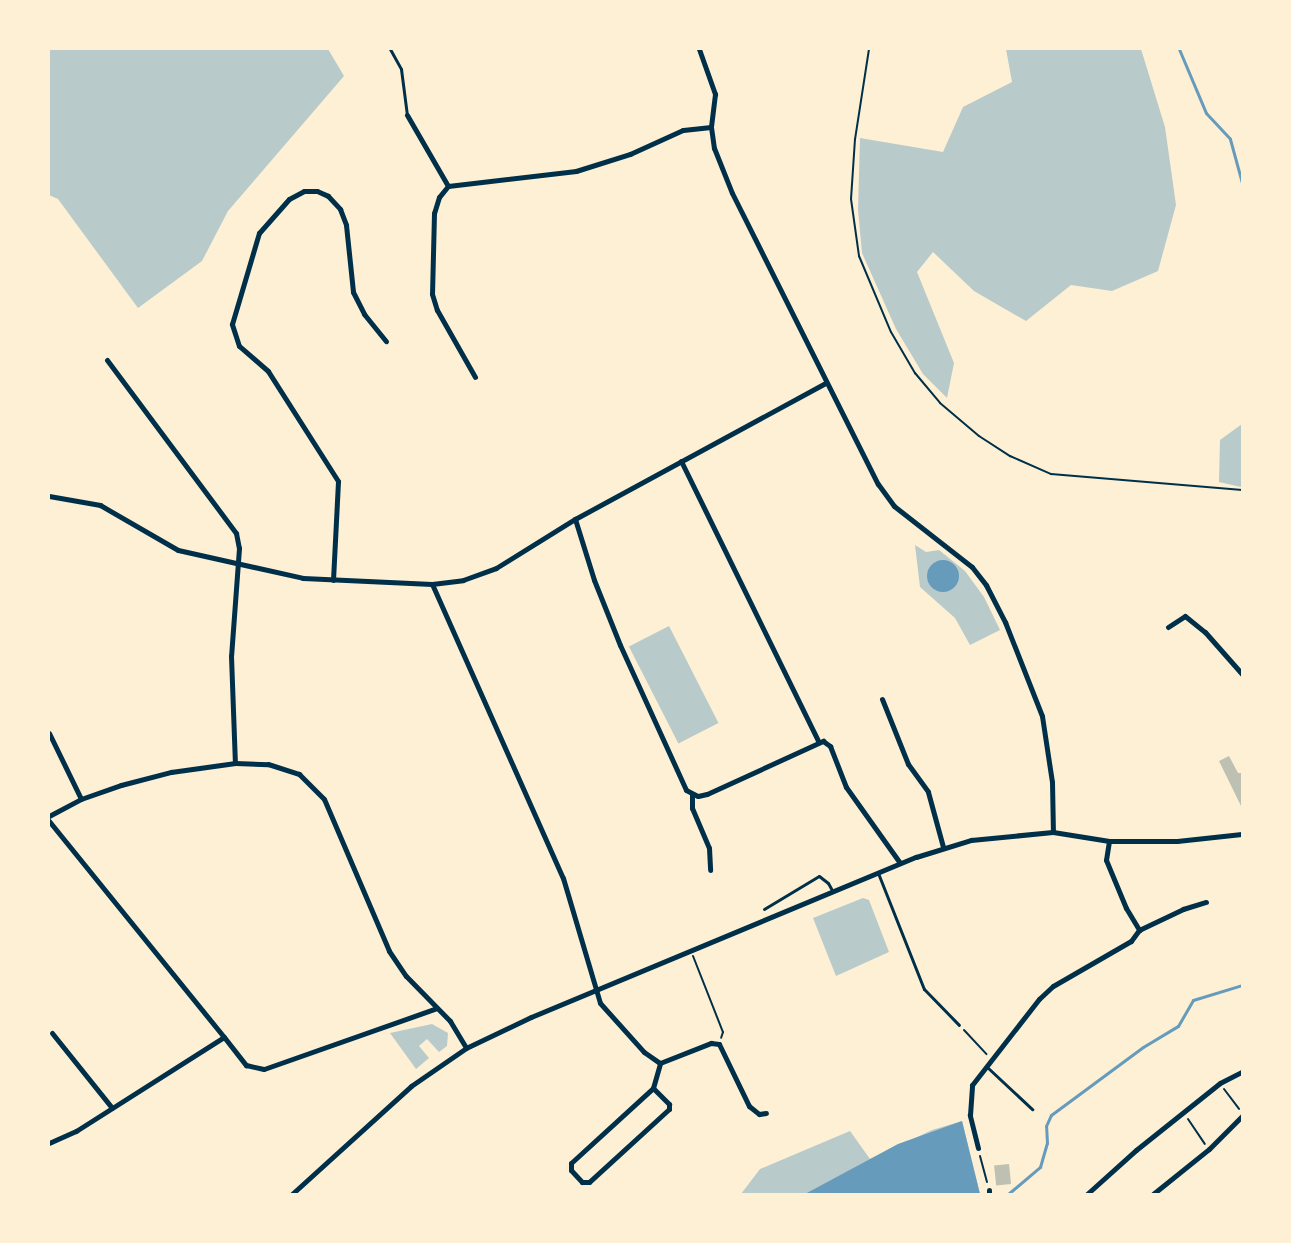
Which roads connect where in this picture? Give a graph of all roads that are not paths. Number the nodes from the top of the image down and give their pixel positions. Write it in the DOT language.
graph roads {
  1 [pos="390,49"];
  2 [pos="699,49"];
  3 [pos="407,115"];
  4 [pos="711,127"];
  5 [pos="448,186"];
  6 [pos="386,341"];
  7 [pos="108,360"];
  8 [pos="475,377"];
  9 [pos="826,384"];
  10 [pos="681,461"];
  11 [pos="49,496"];
  12 [pos="575,519"];
  13 [pos="238,564"];
  14 [pos="333,580"];
  15 [pos="432,584"];
  16 [pos="1168,627"];
  17 [pos="1242,674"];
  18 [pos="882,699"];
  19 [pos="49,733"];
  20 [pos="818,741"];
  21 [pos="235,764"];
  22 [pos="692,794"];
  23 [pos="81,799"];
  24 [pos="49,816"];
  25 [pos="49,821"];
  26 [pos="1053,832"];
  27 [pos="1242,834"];
  28 [pos="1109,841"];
  29 [pos="943,847"];
  30 [pos="900,864"];
  31 [pos="710,870"];
  32 [pos="878,873"];
  33 [pos="833,893"];
  34 [pos="1206,902"];
  35 [pos="764,910"];
  36 [pos="1139,930"];
  37 [pos="598,990"];
  38 [pos="437,1008"];
  39 [pos="959,1025"];
  40 [pos="52,1033"];
  41 [pos="224,1037"];
  42 [pos="466,1048"];
  43 [pos="660,1063"];
  44 [pos="986,1066"];
  45 [pos="1242,1072"];
  46 [pos="1220,1083"];
  47 [pos="653,1088"];
  48 [pos="112,1108"];
  49 [pos="1032,1109"];
  50 [pos="766,1113"];
  51 [pos="1242,1115"];
  52 [pos="49,1143"];
  53 [pos="978,1148"];
  54 [pos="292,1194"];
  55 [pos="1086,1194"];
  56 [pos="1153,1194"];
  1 -- 3 [label="lane"];
  2 -- 4 [label="street"];
  3 -- 5 [label="street"];
  4 -- 5 [label="street"];
  4 -- 9 [label="street"];
  5 -- 8 [label="street"];
  6 -- 14 [label="street"];
  7 -- 13 [label="street"];
  9 -- 10 [label="street"];
  9 -- 26 [label="street"];
  10 -- 12 [label="street"];
  10 -- 20 [label="street"];
  11 -- 13 [label="street"];
  12 -- 15 [label="street"];
  12 -- 22 [label="street"];
  13 -- 14 [label="street"];
  13 -- 21 [label="street"];
  14 -- 15 [label="street"];
  15 -- 37 [label="street"];
  16 -- 17 [label="street"];
  18 -- 29 [label="street"];
  19 -- 23 [label="street"];
  20 -- 22 [label="street"];
  20 -- 30 [label="street"];
  21 -- 23 [label="street"];
  21 -- 38 [label="street"];
  22 -- 31 [label="street"];
  23 -- 24 [label="street"];
  25 -- 41 [label="street"];
  26 -- 28 [label="street"];
  26 -- 29 [label="street"];
  27 -- 28 [label="street"];
  28 -- 36 [label="street"];
  29 -- 30 [label="street"];
  30 -- 32 [label="street"];
  32 -- 33 [label="street"];
  32 -- 39 [label="lane"];
  33 -- 35 [label="lane"];
  33 -- 37 [label="street"];
  34 -- 36 [label="street"];
  36 -- 44 [label="street"];
  37 -- 42 [label="street"];
  37 -- 43 [label="street"];
  38 -- 41 [label="street"];
  38 -- 42 [label="street"];
  40 -- 48 [label="street"];
  41 -- 48 [label="street"];
  42 -- 54 [label="street"];
  43 -- 47 [label="street"];
  43 -- 50 [label="street"];
  44 -- 49 [label="lane"];
  44 -- 53 [label="street"];
  45 -- 46 [label="street"];
  46 -- 55 [label="street"];
  47 -- 47 [label="street"];
  48 -- 52 [label="street"];
  51 -- 56 [label="street"];
}
